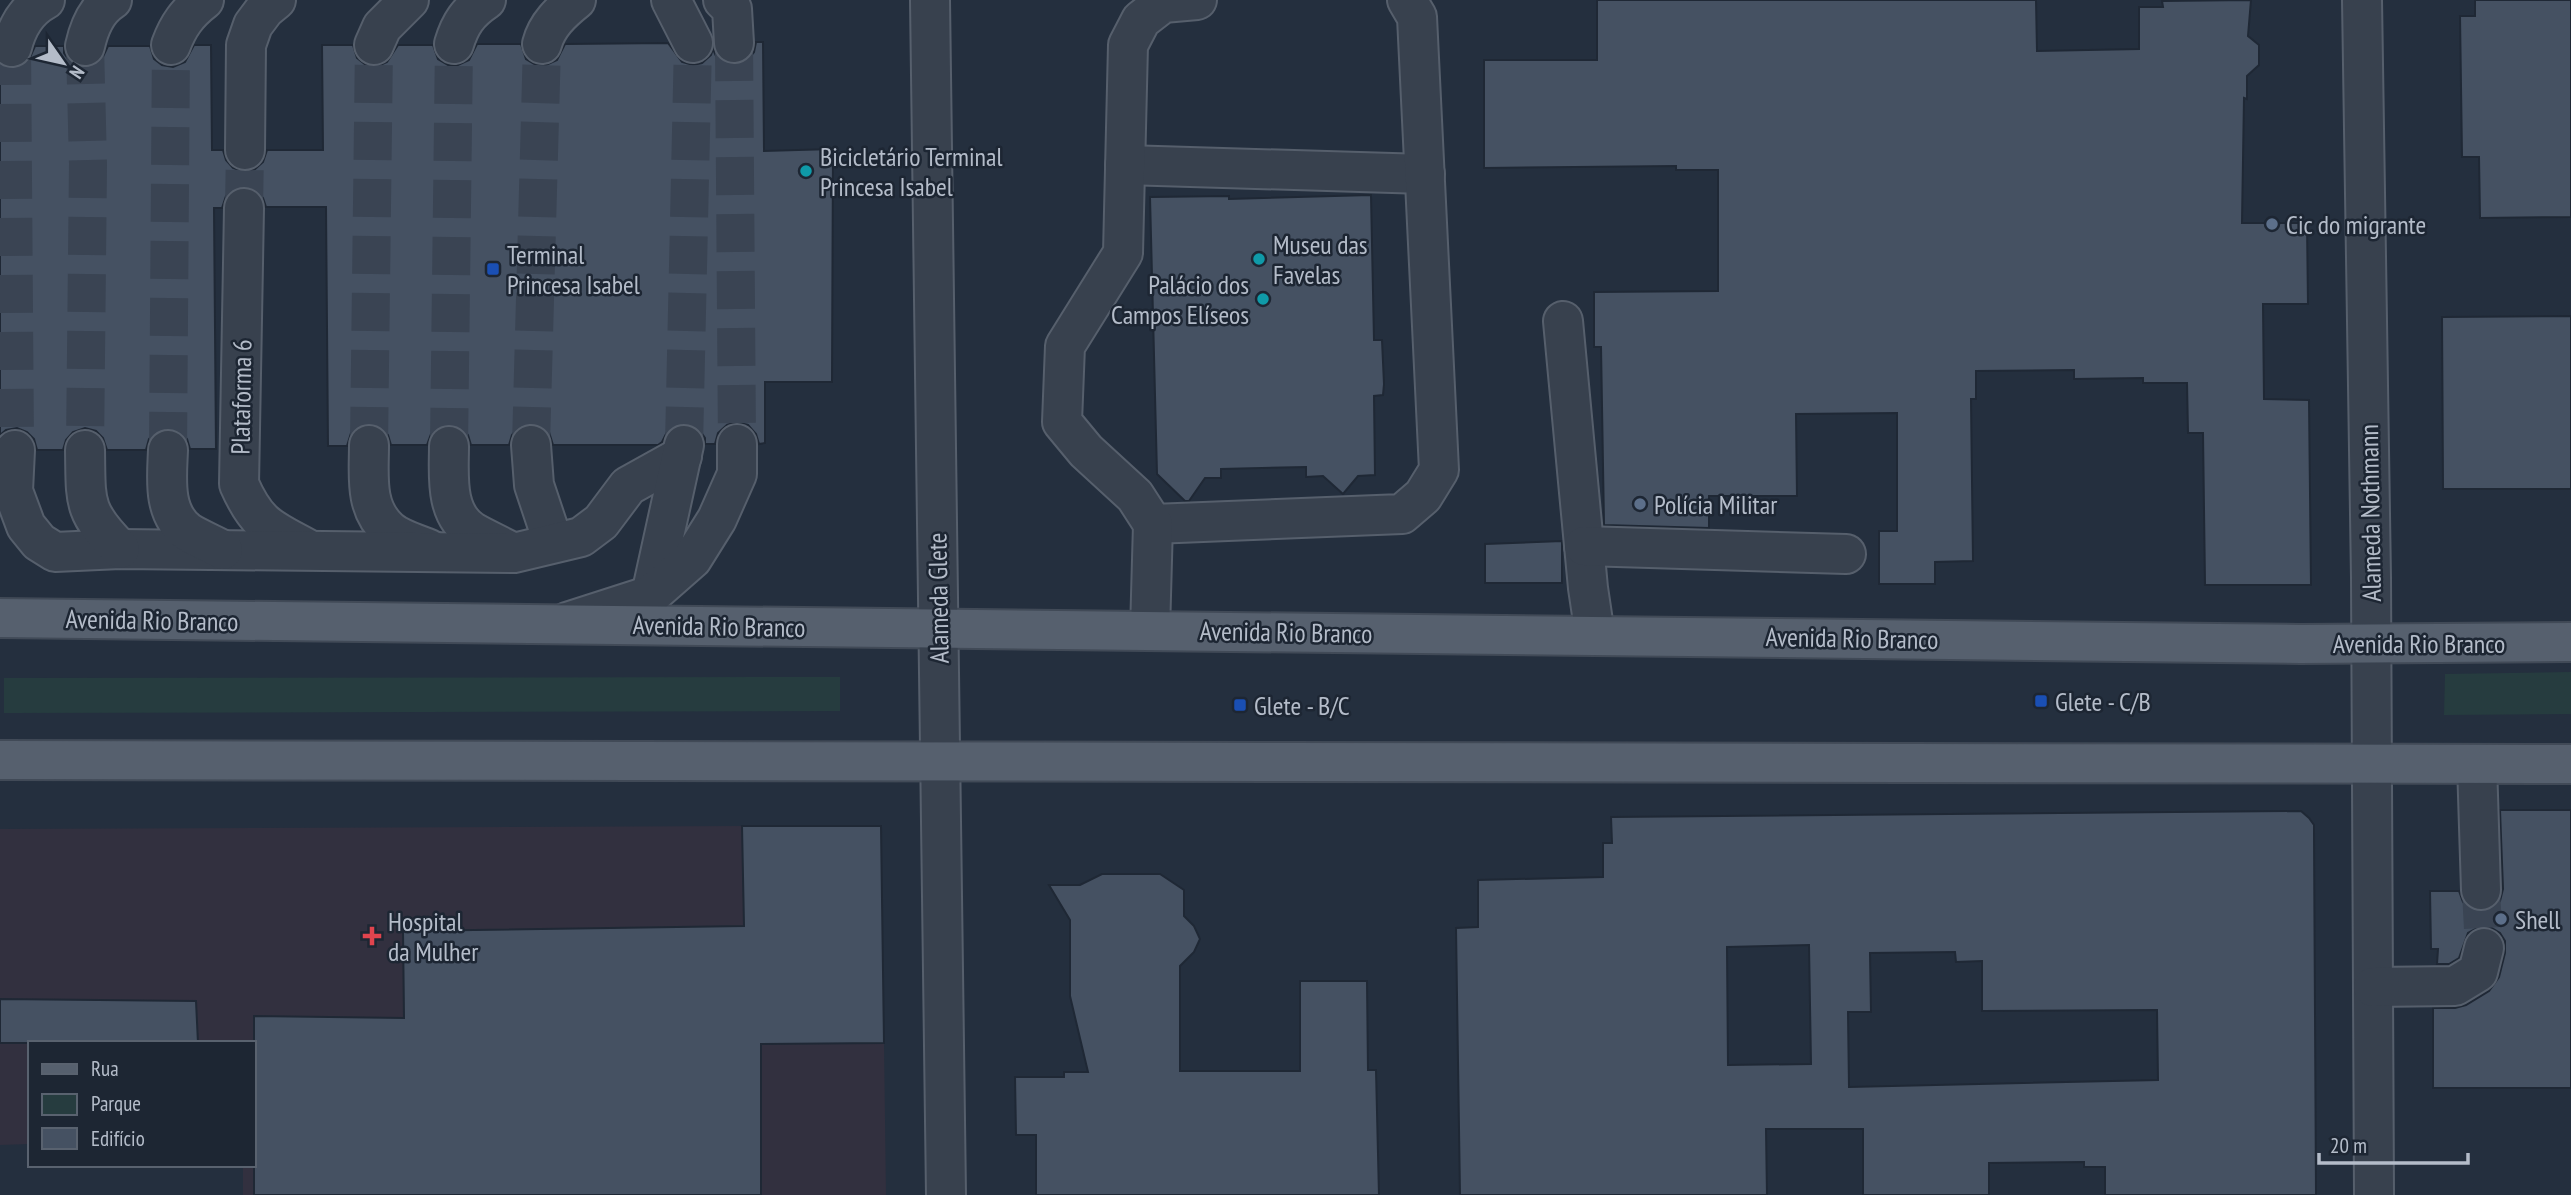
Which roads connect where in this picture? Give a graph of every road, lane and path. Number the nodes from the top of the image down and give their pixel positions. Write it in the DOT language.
graph roads {
  1 [pos="45,0"];
  2 [pos="112,0"];
  3 [pos="204,0"];
  4 [pos="276,0"];
  5 [pos="408,0"];
  6 [pos="486,0"];
  7 [pos="576,0"];
  8 [pos="671,0"];
  9 [pos="723,0"];
  10 [pos="930,0"];
  11 [pos="1197,0"];
  12 [pos="1407,0"];
  13 [pos="2362,0"];
  14 [pos="1140,10"];
  15 [pos="692,43"];
  16 [pos="734,43"];
  17 [pos="454,44"];
  18 [pos="542,44"];
  19 [pos="171,45"];
  20 [pos="374,45"];
  21 [pos="85,46"];
  22 [pos="12,47"];
  23 [pos="245,150"];
  24 [pos="1125,165"];
  25 [pos="1425,174"];
  26 [pos="244,208"];
  27 [pos="1563,321"];
  28 [pos="737,444"];
  29 [pos="369,445"];
  30 [pos="531,445"];
  31 [pos="449,446"];
  32 [pos="15,450"];
  33 [pos="85,450"];
  34 [pos="168,450"];
  35 [pos="1153,524"];
  36 [pos="553,542"];
  37 [pos="1584,547"];
  38 [pos="120,549"];
  39 [pos="223,550"];
  40 [pos="311,551"];
  41 [pos="434,552"];
  42 [pos="514,553"];
  43 [pos="1846,554"];
  44 [pos="651,595"];
  45 [pos="0,618"];
  46 [pos="562,624"];
  47 [pos="938,629"];
  48 [pos="1150,631"];
  49 [pos="1595,635"];
  50 [pos="2571,642"];
  51 [pos="2371,644"];
  52 [pos="0,760"];
  53 [pos="940,761"];
  54 [pos="2372,764"];
  55 [pos="2477,764"];
  56 [pos="2571,764"];
  57 [pos="2481,890"];
  58 [pos="2484,948"];
  59 [pos="2373,987"];
  60 [pos="946,1195"];
  61 [pos="2374,1195"];
  1 -- 22 [label="street"];
  2 -- 21 [label="street"];
  3 -- 19 [label="street"];
  4 -- 23 [label="street"];
  5 -- 20 [label="street"];
  6 -- 17 [label="street"];
  7 -- 18 [label="street"];
  8 -- 15 [label="street"];
  9 -- 16 [label="street"];
  10 -- 47 [label="street, Alameda Glete"];
  11 -- 14 [label="street"];
  12 -- 25 [label="street"];
  13 -- 51 [label="street, Alameda Nothmann"];
  14 -- 24 [label="street"];
  24 -- 25 [label="street"];
  24 -- 35 [label="street"];
  25 -- 35 [label="street"];
  26 -- 40 [label="street, Plataforma 6"];
  27 -- 37 [label="street"];
  28 -- 44 [label="street"];
  29 -- 41 [label="street"];
  30 -- 36 [label="street"];
  31 -- 42 [label="street"];
  32 -- 38 [label="street"];
  33 -- 38 [label="street"];
  34 -- 39 [label="street"];
  35 -- 48 [label="street"];
  36 -- 42 [label="street"];
  36 -- 44 [label="street"];
  37 -- 43 [label="street"];
  37 -- 49 [label="street"];
  38 -- 39 [label="street"];
  39 -- 40 [label="street"];
  40 -- 41 [label="street"];
  41 -- 42 [label="street"];
  44 -- 46 [label="street"];
  45 -- 46 [label="main road, Avenida Rio Branco"];
  46 -- 47 [label="main road, Avenida Rio Branco"];
  47 -- 48 [label="main road, Avenida Rio Branco"];
  47 -- 53 [label="street, Alameda Glete"];
  48 -- 49 [label="main road, Avenida Rio Branco"];
  49 -- 51 [label="main road, Avenida Rio Branco"];
  50 -- 51 [label="main road, Avenida Rio Branco"];
  51 -- 54 [label="street, Alameda Nothmann"];
  52 -- 53 [label="main road"];
  53 -- 54 [label="main road"];
  53 -- 60 [label="street, Alameda Glete"];
  54 -- 55 [label="main road"];
  54 -- 59 [label="street, Alameda Nothmann"];
  55 -- 56 [label="main road"];
  55 -- 57 [label="street"];
  58 -- 59 [label="street"];
  59 -- 61 [label="street, Alameda Nothmann"];
}
